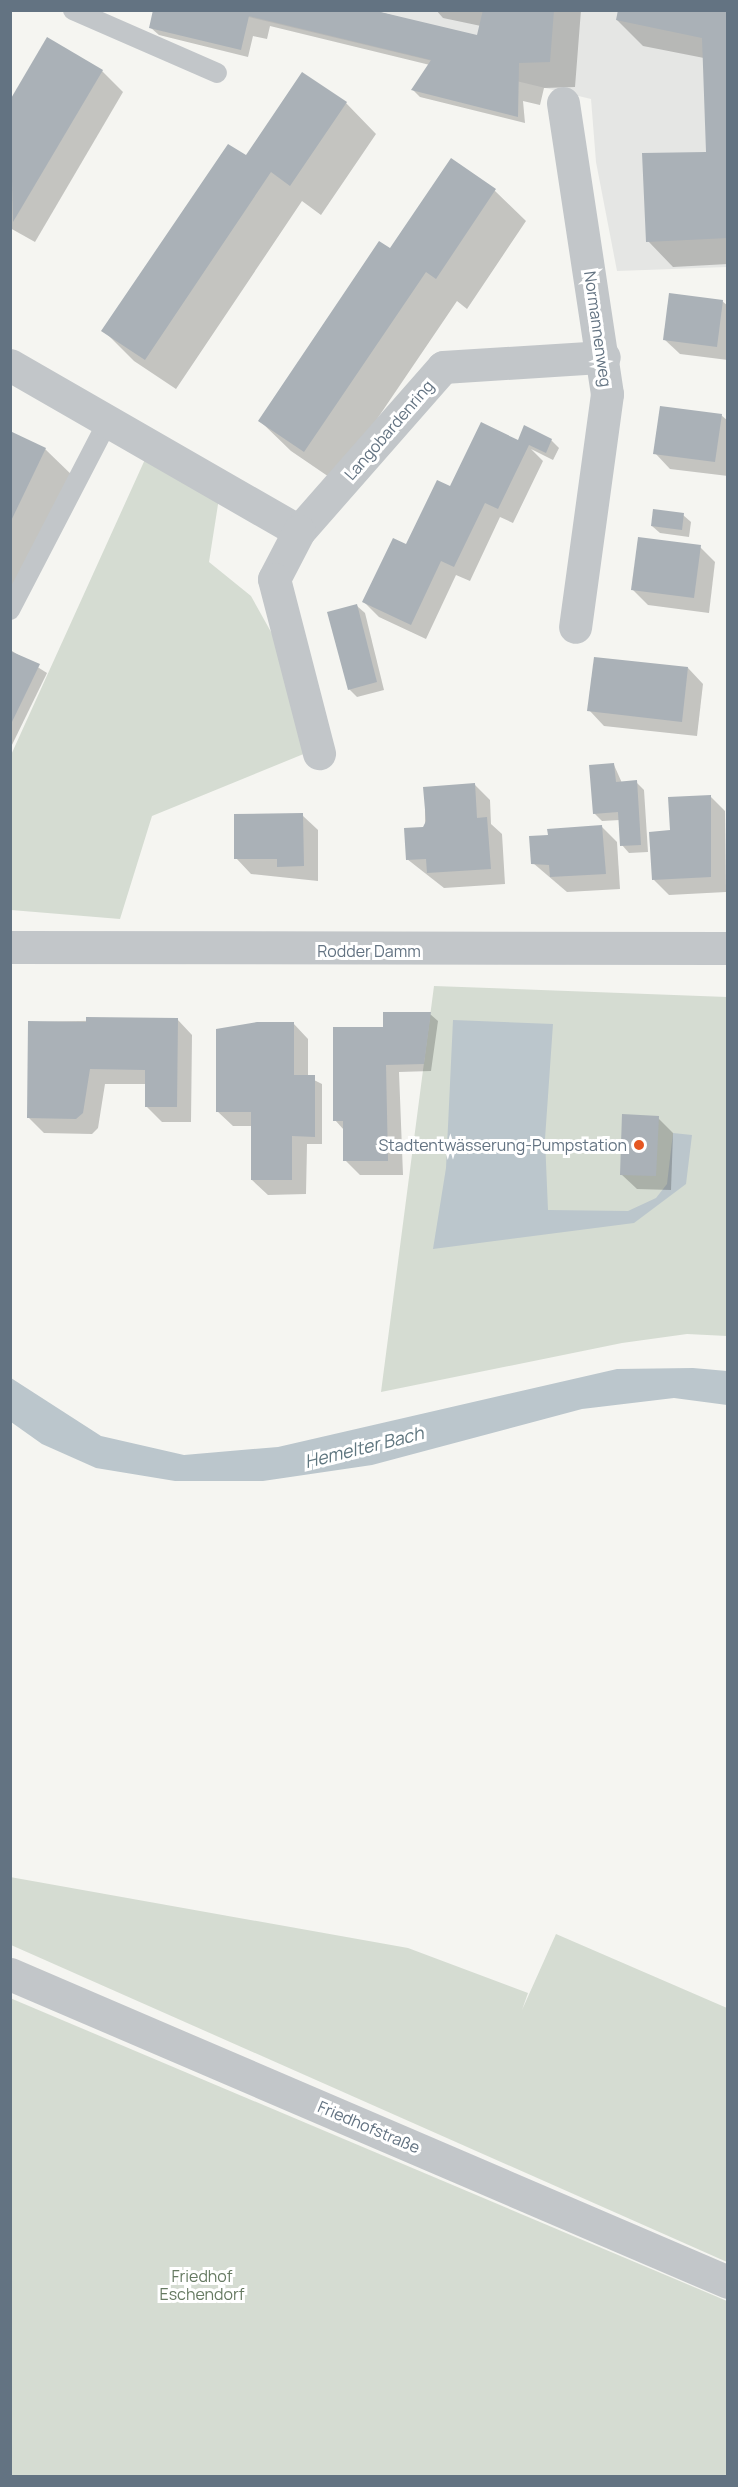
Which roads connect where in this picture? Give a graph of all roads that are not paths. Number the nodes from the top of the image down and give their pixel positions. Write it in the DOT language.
graph roads {
  1 [pos="72,10"];
  2 [pos="217,73"];
  3 [pos="562,103"];
  4 [pos="604,357"];
  5 [pos="10,365"];
  6 [pos="108,421"];
  7 [pos="299,531"];
  8 [pos="10,610"];
  9 [pos="575,627"];
  10 [pos="319,753"];
  11 [pos="10,947"];
  12 [pos="728,948"];
  13 [pos="10,1974"];
  14 [pos="728,2282"];
  1 -- 2 [label="lane"];
  3 -- 4 [label="street, Normannenweg"];
  4 -- 7 [label="street, Langobardenring"];
  4 -- 9 [label="street, Normannenweg"];
  5 -- 6 [label="street"];
  6 -- 7 [label="street"];
  6 -- 8 [label="lane"];
  7 -- 10 [label="street, Langobardenring"];
  11 -- 12 [label="street, Rodder Damm"];
  13 -- 14 [label="street, Friedhofstraße"];
}
